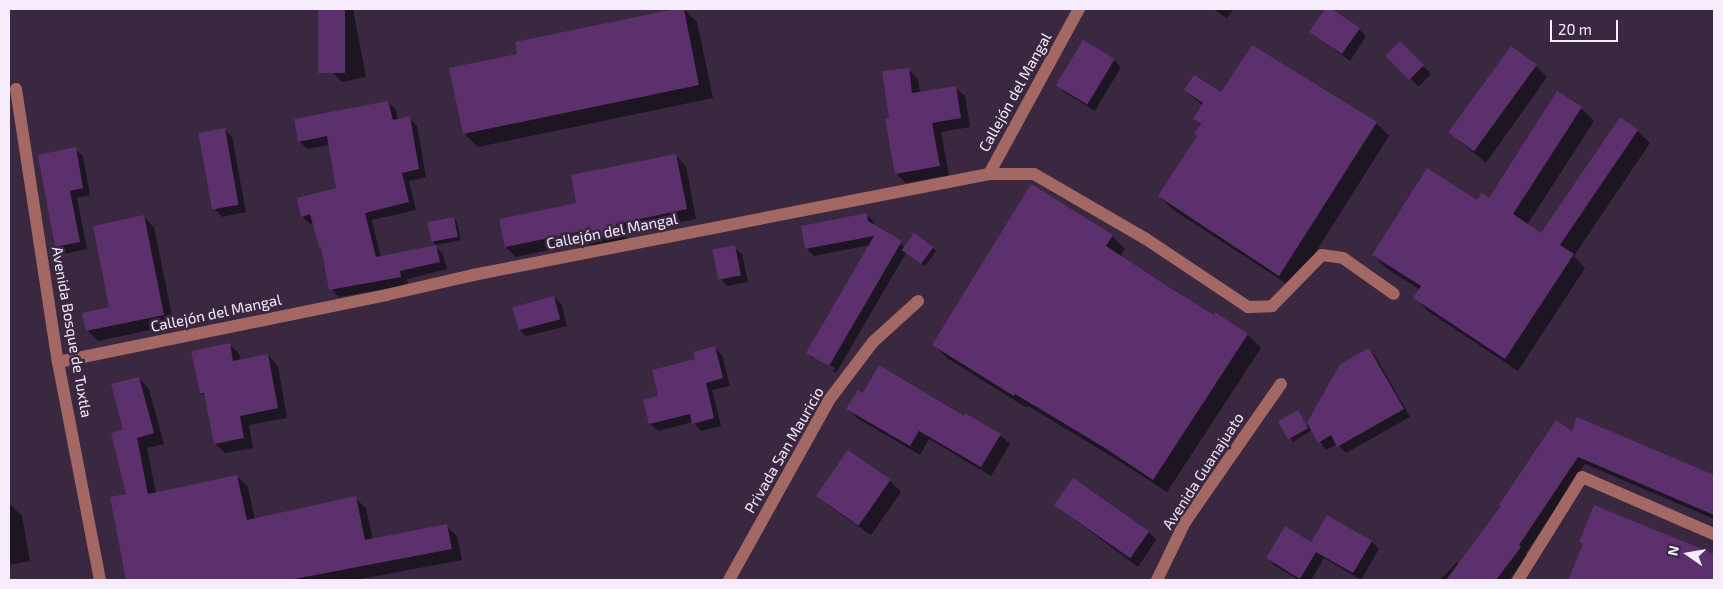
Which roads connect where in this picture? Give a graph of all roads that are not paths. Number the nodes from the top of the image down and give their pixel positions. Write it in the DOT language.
graph roads {
  1 [pos="1079,9"];
  2 [pos="16,89"];
  3 [pos="989,174"];
  4 [pos="1394,294"];
  5 [pos="918,301"];
  6 [pos="58,362"];
  7 [pos="1281,384"];
  8 [pos="1714,534"];
  9 [pos="100,580"];
  10 [pos="729,580"];
  11 [pos="1157,580"];
  12 [pos="1520,580"];
  1 -- 3 [label="street, Callejón del Mangal"];
  2 -- 6 [label="street, Avenida Bosque de Tuxtla"];
  3 -- 4 [label="street"];
  3 -- 6 [label="street, Callejón del Mangal"];
  5 -- 10 [label="street, Privada San Mauricio"];
  6 -- 9 [label="street, Avenida Bosque de Tuxtla"];
  7 -- 11 [label="street, Avenida Guanajuato"];
  8 -- 12 [label="street"];
}
